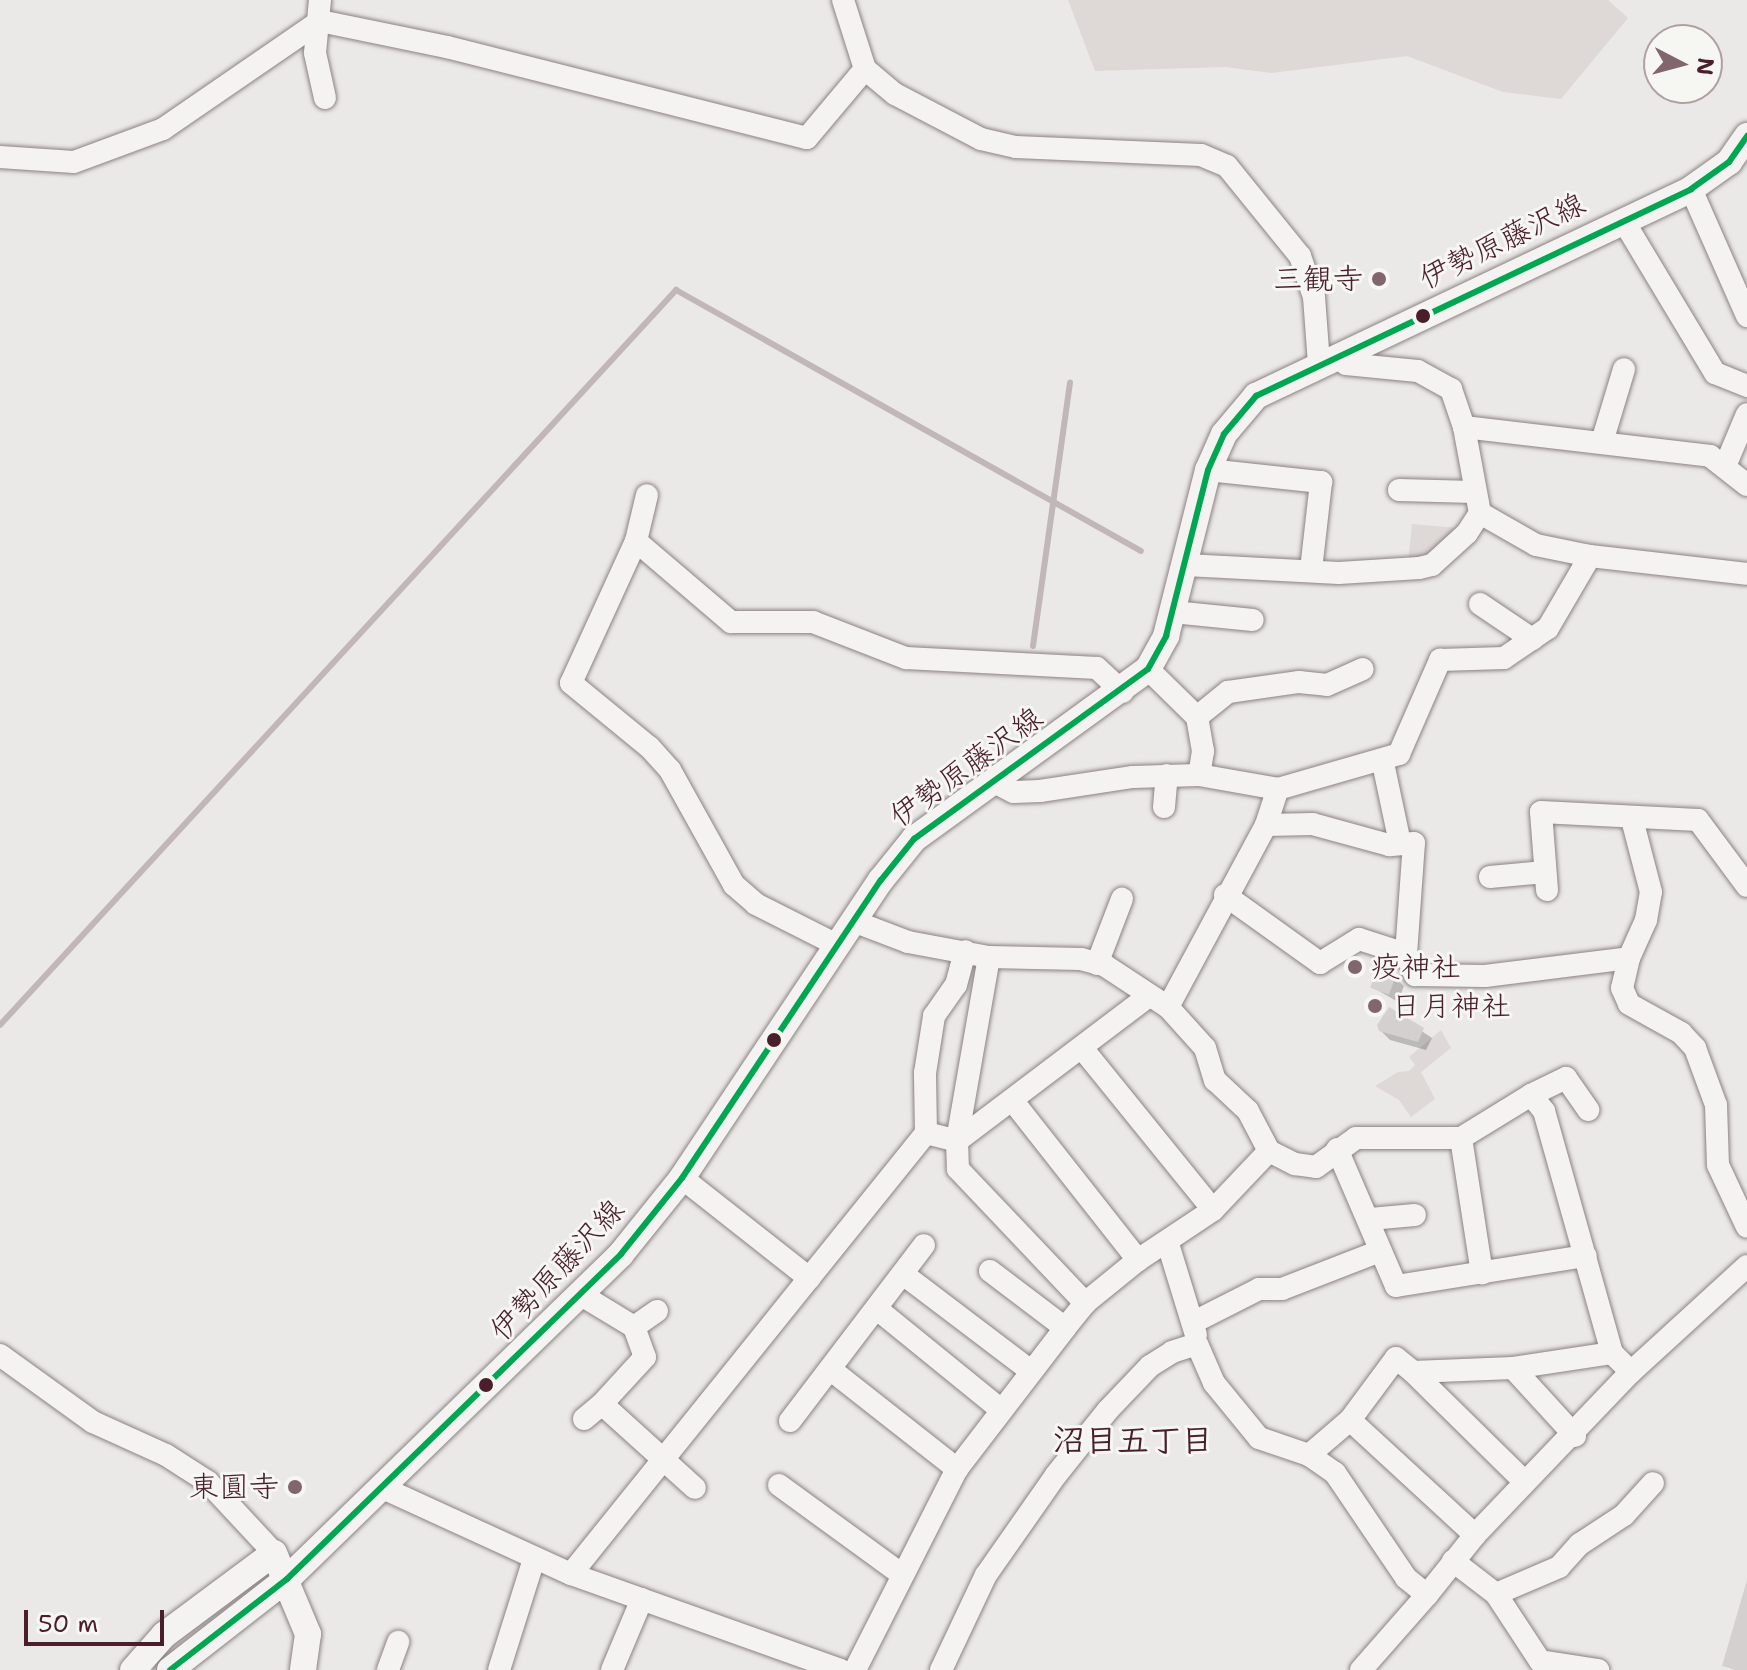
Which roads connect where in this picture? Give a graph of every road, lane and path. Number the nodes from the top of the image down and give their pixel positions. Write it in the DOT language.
graph roads {
  1 [pos="843,0"];
  2 [pos="320,11"];
  3 [pos="865,69"];
  4 [pos="325,98"];
  5 [pos="1747,136"];
  6 [pos="0,157"];
  7 [pos="1691,189"];
  8 [pos="1623,220"];
  9 [pos="1747,316"];
  10 [pos="1329,359"];
  11 [pos="1624,369"];
  12 [pos="1747,386"];
  13 [pos="1747,414"];
  14 [pos="1464,427"];
  15 [pos="1602,442"];
  16 [pos="1726,464"];
  17 [pos="1208,470"];
  18 [pos="1747,485"];
  19 [pos="1399,490"];
  20 [pos="647,495"];
  21 [pos="1477,503"];
  22 [pos="636,541"];
  23 [pos="1590,556"];
  24 [pos="1186,565"];
  25 [pos="1311,570"];
  26 [pos="1747,574"];
  27 [pos="1480,604"];
  28 [pos="1173,612"];
  29 [pos="1253,620"];
  30 [pos="1532,639"];
  31 [pos="1353,667"];
  32 [pos="1148,669"];
  33 [pos="1123,692"];
  34 [pos="1197,717"];
  35 [pos="1383,763"];
  36 [pos="1167,775"];
  37 [pos="1199,775"];
  38 [pos="996,783"];
  39 [pos="1278,789"];
  40 [pos="1164,807"];
  41 [pos="1632,819"];
  42 [pos="1254,834"];
  43 [pos="1400,843"];
  44 [pos="1490,877"];
  45 [pos="1747,886"];
  46 [pos="1225,895"];
  47 [pos="1122,899"];
  48 [pos="853,921"];
  49 [pos="837,945"];
  50 [pos="965,951"];
  51 [pos="1406,954"];
  52 [pos="989,957"];
  53 [pos="1629,958"];
  54 [pos="1097,964"];
  55 [pos="1159,1002"];
  56 [pos="1082,1048"];
  57 [pos="1531,1095"];
  58 [pos="1012,1100"];
  59 [pos="1588,1110"];
  60 [pos="926,1133"];
  61 [pos="1461,1138"];
  62 [pos="957,1141"];
  63 [pos="1337,1149"];
  64 [pos="1269,1151"];
  65 [pos="682,1178"];
  66 [pos="1213,1210"];
  67 [pos="1415,1215"];
  68 [pos="1370,1219"];
  69 [pos="1747,1227"];
  70 [pos="1168,1244"];
  71 [pos="924,1245"];
  72 [pos="1380,1251"];
  73 [pos="1586,1256"];
  74 [pos="1138,1260"];
  75 [pos="1747,1266"];
  76 [pos="990,1271"];
  77 [pos="1482,1273"];
  78 [pos="903,1274"];
  79 [pos="809,1278"];
  80 [pos="583,1296"];
  81 [pos="1085,1303"];
  82 [pos="877,1309"];
  83 [pos="657,1311"];
  84 [pos="634,1327"];
  85 [pos="1065,1328"];
  86 [pos="1196,1333"];
  87 [pos="1612,1353"];
  88 [pos="0,1355"];
  89 [pos="1513,1368"];
  90 [pos="830,1369"];
  91 [pos="1031,1371"];
  92 [pos="1413,1372"];
  93 [pos="1631,1372"];
  94 [pos="602,1404"];
  95 [pos="1000,1409"];
  96 [pos="584,1419"];
  97 [pos="1350,1420"];
  98 [pos="790,1421"];
  99 [pos="1575,1436"];
  100 [pos="1309,1455"];
  101 [pos="662,1461"];
  102 [pos="957,1469"];
  103 [pos="1525,1482"];
  104 [pos="1653,1483"];
  105 [pos="779,1485"];
  106 [pos="383,1488"];
  107 [pos="695,1488"];
  108 [pos="1475,1535"];
  109 [pos="274,1553"];
  110 [pos="534,1559"];
  111 [pos="1453,1561"];
  112 [pos="571,1574"];
  113 [pos="901,1574"];
  114 [pos="287,1579"];
  115 [pos="1496,1594"];
  116 [pos="1427,1595"];
  117 [pos="642,1599"];
  118 [pos="398,1642"];
  119 [pos="1535,1666"];
  120 [pos="133,1670"];
  121 [pos="170,1670"];
  122 [pos="303,1670"];
  123 [pos="388,1670"];
  124 [pos="499,1670"];
  125 [pos="612,1670"];
  126 [pos="840,1670"];
  127 [pos="855,1670"];
  128 [pos="941,1670"];
  129 [pos="1361,1670"];
  130 [pos="1598,1670"];
  1 -- 3 [label="street"];
  2 -- 3 [label="street"];
  2 -- 4 [label="street"];
  2 -- 6 [label="street"];
  3 -- 10 [label="street"];
  5 -- 7 [label="main road, 伊勢原藤沢線"];
  7 -- 8 [label="main road, 伊勢原藤沢線"];
  7 -- 9 [label="street"];
  8 -- 10 [label="main road, 伊勢原藤沢線"];
  8 -- 12 [label="street"];
  10 -- 14 [label="street"];
  10 -- 17 [label="main road, 伊勢原藤沢線"];
  11 -- 15 [label="street"];
  13 -- 16 [label="street"];
  14 -- 15 [label="street"];
  14 -- 21 [label="street"];
  15 -- 16 [label="street"];
  16 -- 18 [label="street"];
  17 -- 24 [label="main road, 伊勢原藤沢線"];
  17 -- 25 [label="street"];
  19 -- 21 [label="street"];
  20 -- 22 [label="street"];
  21 -- 23 [label="street"];
  21 -- 25 [label="street"];
  22 -- 33 [label="street"];
  22 -- 49 [label="street"];
  23 -- 26 [label="street"];
  23 -- 30 [label="street"];
  24 -- 25 [label="street"];
  24 -- 28 [label="main road, 伊勢原藤沢線"];
  27 -- 30 [label="street"];
  28 -- 29 [label="street"];
  28 -- 32 [label="main road, 伊勢原藤沢線"];
  30 -- 35 [label="street"];
  31 -- 34 [label="street"];
  32 -- 33 [label="main road, 伊勢原藤沢線"];
  32 -- 34 [label="street"];
  33 -- 38 [label="main road, 伊勢原藤沢線"];
  34 -- 37 [label="street"];
  35 -- 39 [label="street"];
  35 -- 43 [label="street"];
  36 -- 37 [label="street"];
  36 -- 38 [label="street"];
  36 -- 40 [label="street"];
  37 -- 39 [label="street"];
  38 -- 48 [label="main road, 伊勢原藤沢線"];
  39 -- 42 [label="street"];
  41 -- 44 [label="street"];
  41 -- 45 [label="street"];
  41 -- 53 [label="street"];
  42 -- 43 [label="street"];
  42 -- 46 [label="street"];
  43 -- 51 [label="street"];
  46 -- 51 [label="street"];
  46 -- 55 [label="street"];
  47 -- 54 [label="street"];
  48 -- 49 [label="main road, 伊勢原藤沢線"];
  48 -- 50 [label="street"];
  49 -- 65 [label="main road, 伊勢原藤沢線"];
  50 -- 52 [label="street"];
  50 -- 60 [label="street"];
  51 -- 53 [label="street"];
  52 -- 54 [label="street"];
  52 -- 62 [label="street"];
  53 -- 69 [label="street"];
  54 -- 55 [label="street"];
  55 -- 56 [label="street"];
  55 -- 64 [label="street"];
  56 -- 58 [label="street"];
  56 -- 66 [label="street"];
  57 -- 59 [label="street"];
  57 -- 61 [label="street"];
  57 -- 73 [label="street"];
  58 -- 62 [label="street"];
  58 -- 74 [label="street"];
  60 -- 62 [label="street"];
  60 -- 79 [label="street"];
  61 -- 63 [label="street"];
  61 -- 77 [label="street"];
  62 -- 81 [label="street"];
  63 -- 64 [label="street"];
  63 -- 68 [label="street"];
  64 -- 66 [label="street"];
  65 -- 79 [label="street"];
  65 -- 80 [label="main road, 伊勢原藤沢線"];
  66 -- 70 [label="street"];
  67 -- 68 [label="street"];
  68 -- 72 [label="street"];
  70 -- 74 [label="street"];
  70 -- 86 [label="street"];
  71 -- 78 [label="street"];
  72 -- 77 [label="street"];
  72 -- 86 [label="street"];
  73 -- 77 [label="street"];
  73 -- 87 [label="street"];
  74 -- 81 [label="street"];
  75 -- 93 [label="street"];
  76 -- 85 [label="street"];
  78 -- 82 [label="street"];
  78 -- 91 [label="street"];
  79 -- 101 [label="street"];
  80 -- 84 [label="street"];
  80 -- 106 [label="main road, 伊勢原藤沢線"];
  81 -- 85 [label="street"];
  82 -- 90 [label="street"];
  82 -- 95 [label="street"];
  83 -- 84 [label="street"];
  84 -- 94 [label="street"];
  85 -- 91 [label="street"];
  86 -- 100 [label="street"];
  86 -- 128 [label="street"];
  87 -- 89 [label="street"];
  87 -- 93 [label="street"];
  88 -- 109 [label="street"];
  89 -- 92 [label="street"];
  89 -- 99 [label="street"];
  90 -- 98 [label="street"];
  90 -- 102 [label="street"];
  91 -- 95 [label="street"];
  92 -- 97 [label="street"];
  92 -- 103 [label="street"];
  93 -- 99 [label="street"];
  94 -- 96 [label="street"];
  94 -- 101 [label="street"];
  95 -- 102 [label="street"];
  97 -- 100 [label="street"];
  97 -- 108 [label="street"];
  99 -- 103 [label="street"];
  100 -- 116 [label="street"];
  101 -- 107 [label="street"];
  101 -- 112 [label="street"];
  102 -- 113 [label="street"];
  103 -- 108 [label="street"];
  104 -- 115 [label="street"];
  105 -- 113 [label="street"];
  106 -- 110 [label="street"];
  106 -- 114 [label="main road, 伊勢原藤沢線"];
  108 -- 111 [label="street"];
  109 -- 114 [label="main road"];
  109 -- 120 [label="main road"];
  110 -- 112 [label="street"];
  110 -- 124 [label="street"];
  111 -- 115 [label="street"];
  111 -- 116 [label="street"];
  112 -- 117 [label="street"];
  113 -- 127 [label="street"];
  114 -- 121 [label="main road, 伊勢原藤沢線"];
  114 -- 122 [label="main road"];
  115 -- 119 [label="street"];
  116 -- 129 [label="street"];
  117 -- 125 [label="street"];
  117 -- 126 [label="street"];
  118 -- 123 [label="street"];
  119 -- 130 [label="street"];
}
